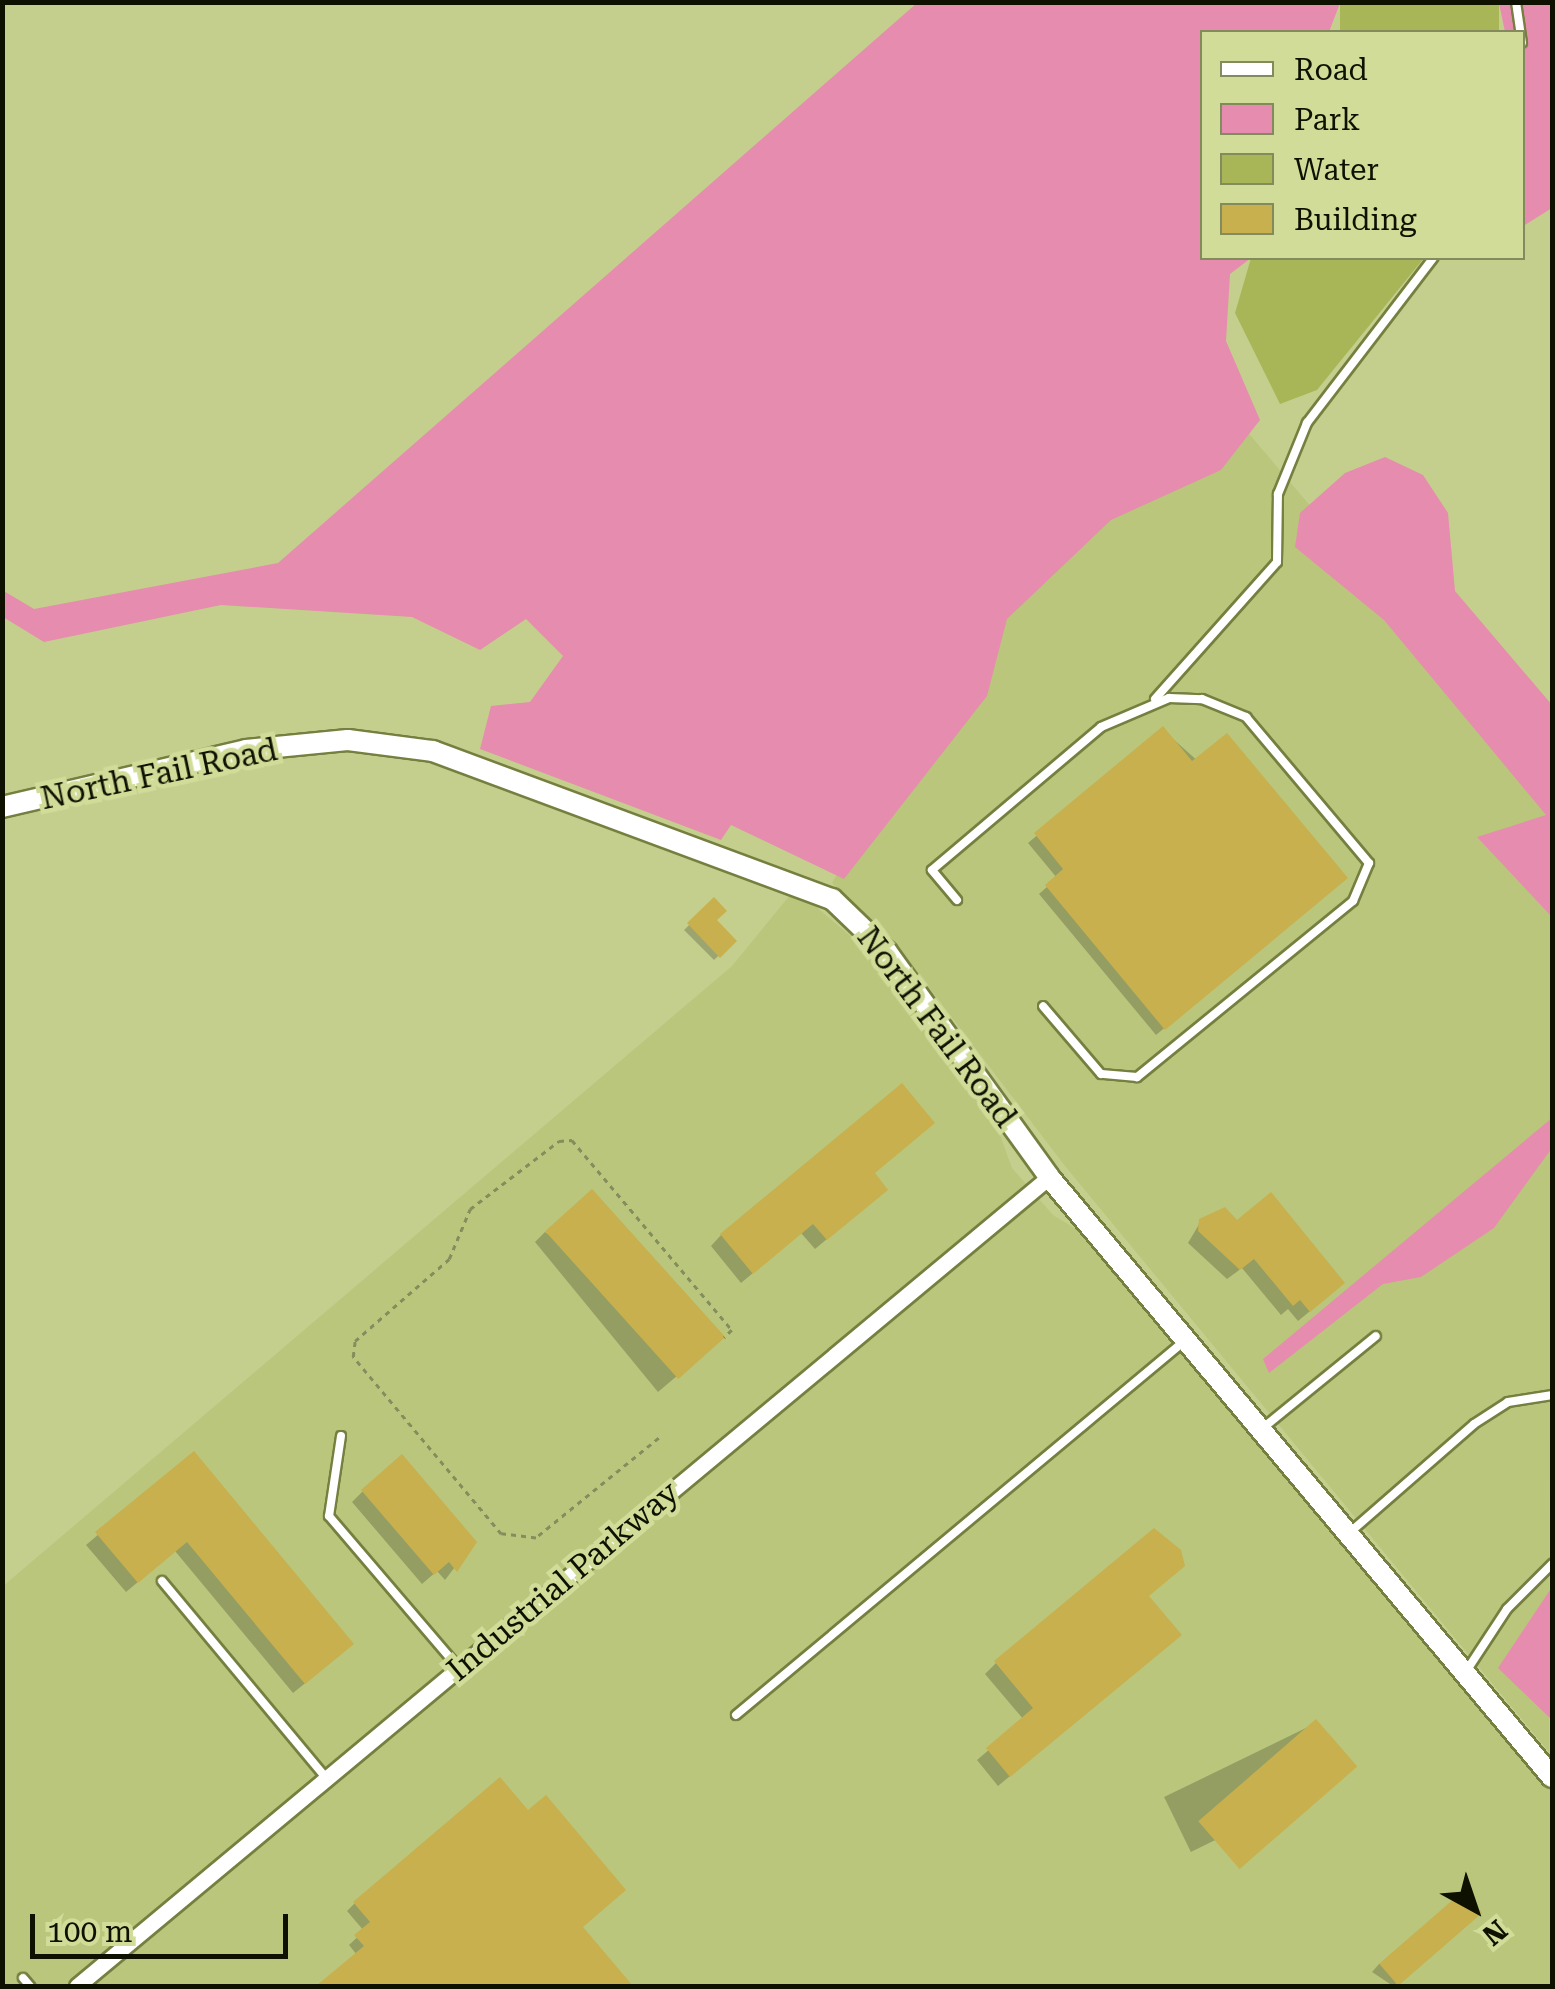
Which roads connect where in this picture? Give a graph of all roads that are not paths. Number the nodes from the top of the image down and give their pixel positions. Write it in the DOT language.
graph roads {
  1 [pos="1516,2"];
  2 [pos="1520,30"];
  3 [pos="1431,260"];
  4 [pos="1155,699"];
  5 [pos="2,807"];
  6 [pos="957,900"];
  7 [pos="1043,1006"];
  8 [pos="1049,1177"];
  9 [pos="1376,1336"];
  10 [pos="1186,1340"];
  11 [pos="1552,1395"];
  12 [pos="1261,1430"];
  13 [pos="341,1436"];
  14 [pos="1348,1534"];
  15 [pos="1552,1564"];
  16 [pos="162,1581"];
  17 [pos="459,1668"];
  18 [pos="1464,1672"];
  19 [pos="736,1714"];
  20 [pos="1552,1777"];
  21 [pos="326,1778"];
  22 [pos="23,1978"];
  23 [pos="30,1986"];
  24 [pos="77,1986"];
  1 -- 2 [label="lane"];
  3 -- 4 [label="lane"];
  4 -- 6 [label="lane"];
  4 -- 7 [label="lane"];
  5 -- 8 [label="street, North Fail Road"];
  8 -- 10 [label="street, North Fail Road"];
  8 -- 17 [label="street, Industrial Parkway"];
  9 -- 12 [label="lane"];
  10 -- 12 [label="street, North Fail Road"];
  10 -- 19 [label="lane"];
  11 -- 14 [label="lane"];
  12 -- 14 [label="street, North Fail Road"];
  13 -- 17 [label="lane"];
  14 -- 18 [label="street, North Fail Road"];
  15 -- 18 [label="lane"];
  16 -- 21 [label="lane"];
  17 -- 21 [label="street, Industrial Parkway"];
  18 -- 20 [label="street, North Fail Road"];
  21 -- 24 [label="street, Industrial Parkway"];
  22 -- 23 [label="lane"];
}
